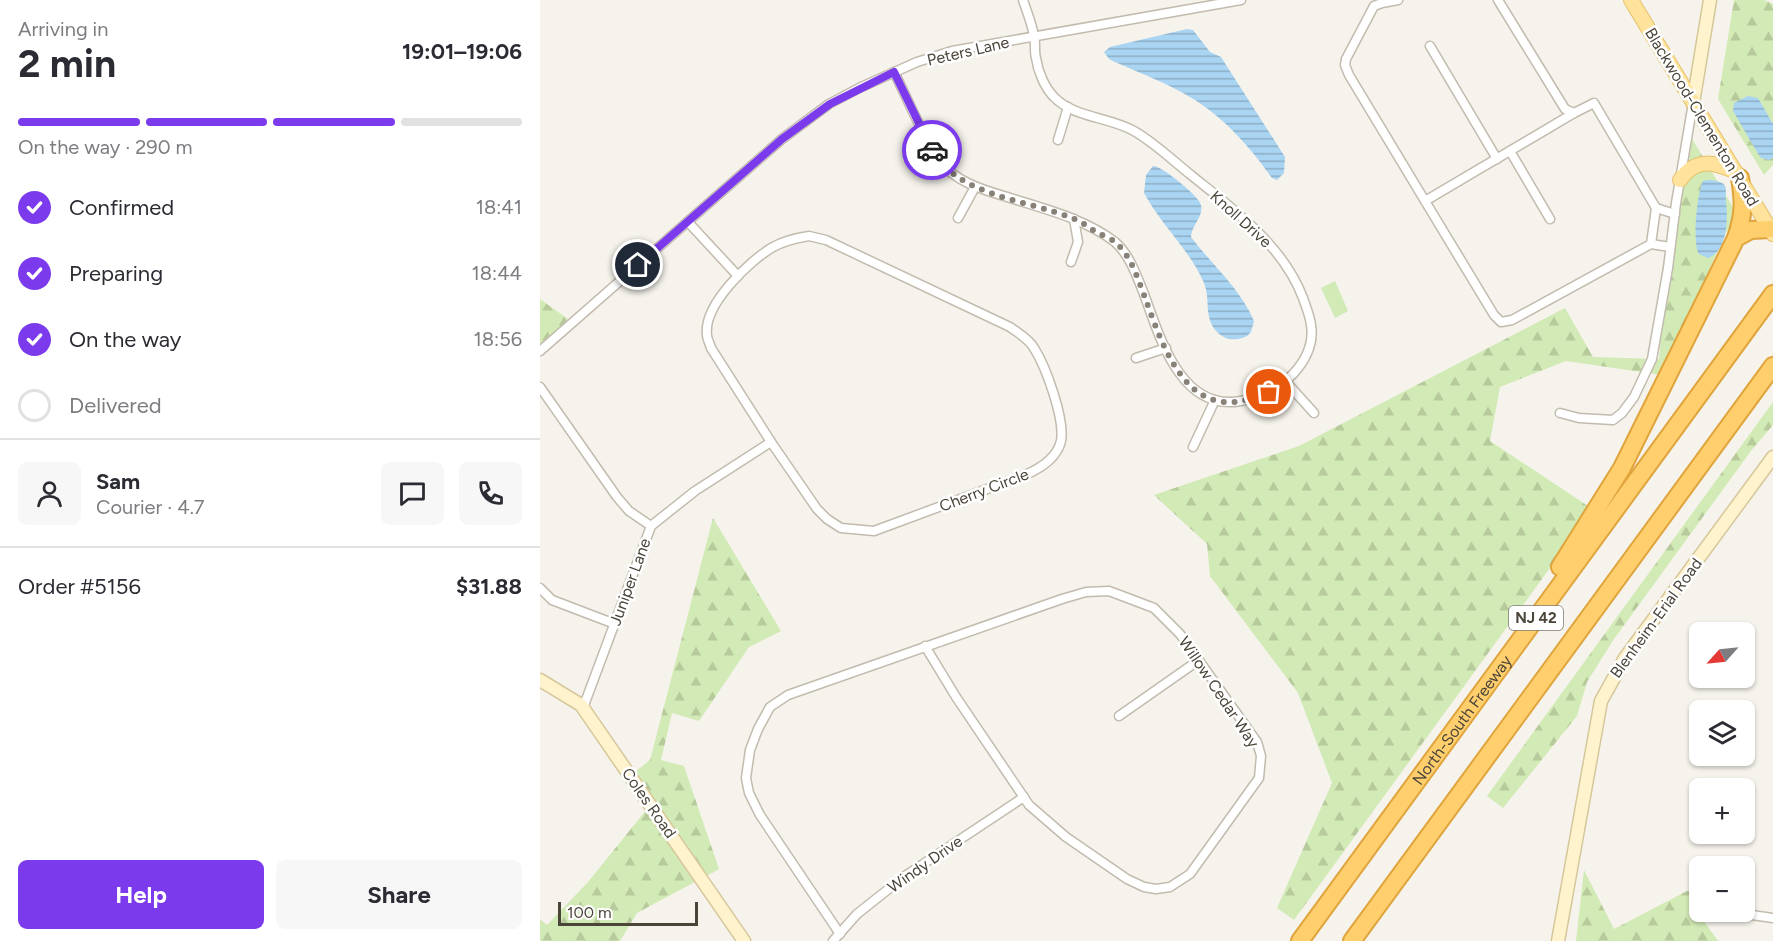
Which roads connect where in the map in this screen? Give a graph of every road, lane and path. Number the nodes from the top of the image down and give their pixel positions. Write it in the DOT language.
graph roads {
  1 [pos="1023,0"];
  2 [pos="1240,0"];
  3 [pos="1398,0"];
  4 [pos="1498,0"];
  5 [pos="1631,0"];
  6 [pos="1710,0"];
  7 [pos="1034,36"];
  8 [pos="1430,46"];
  9 [pos="894,72"];
  10 [pos="1694,103"];
  11 [pos="1068,107"];
  12 [pos="1574,113"];
  13 [pos="1058,140"];
  14 [pos="1510,151"];
  15 [pos="1497,159"];
  16 [pos="1738,175"];
  17 [pos="1680,180"];
  18 [pos="975,187"];
  19 [pos="1425,201"];
  20 [pos="1656,208"];
  21 [pos="1674,214"];
  22 [pos="958,218"];
  23 [pos="1074,219"];
  24 [pos="1550,219"];
  25 [pos="688,222"];
  26 [pos="1772,232"];
  27 [pos="1736,238"];
  28 [pos="1651,244"];
  29 [pos="1670,247"];
  30 [pos="1071,262"];
  31 [pos="738,276"];
  32 [pos="1773,295"];
  33 [pos="1166,348"];
  34 [pos="540,351"];
  35 [pos="1136,358"];
  36 [pos="1773,366"];
  37 [pos="1286,382"];
  38 [pos="540,387"];
  39 [pos="1215,400"];
  40 [pos="1314,413"];
  41 [pos="1560,413"];
  42 [pos="771,442"];
  43 [pos="1193,447"];
  44 [pos="1773,457"];
  45 [pos="651,526"];
  46 [pos="540,588"];
  47 [pos="615,624"];
  48 [pos="925,646"];
  49 [pos="1198,660"];
  50 [pos="540,680"];
  51 [pos="583,708"];
  52 [pos="1468,710"];
  53 [pos="1119,716"];
  54 [pos="1024,796"];
  55 [pos="1755,915"];
  56 [pos="1773,918"];
  57 [pos="836,937"];
  58 [pos="744,941"];
  59 [pos="1300,941"];
  60 [pos="1352,941"];
  61 [pos="1558,941"];
  1 -- 7 [label="street, Knoll Drive"];
  2 -- 7 [label="street, Peters Lane"];
  3 -- 19 [label="street"];
  4 -- 12 [label="street"];
  5 -- 10 [label="main road, Blackwood-Clementon Road"];
  6 -- 10 [label="main road"];
  7 -- 9 [label="street, Peters Lane"];
  7 -- 11 [label="street, Knoll Drive"];
  8 -- 15 [label="street"];
  9 -- 18 [label="street, Knoll Drive"];
  9 -- 25 [label="street, Peters Lane"];
  10 -- 16 [label="main road, Blackwood-Clementon Road"];
  10 -- 17 [label="street"];
  11 -- 13 [label="street"];
  11 -- 37 [label="street, Knoll Drive"];
  12 -- 14 [label="street"];
  12 -- 20 [label="street"];
  14 -- 15 [label="street"];
  14 -- 24 [label="street"];
  15 -- 19 [label="street"];
  16 -- 17 [label="main road"];
  16 -- 26 [label="main road, Blackwood-Clementon Road"];
  16 -- 27 [label="highway"];
  17 -- 21 [label="street"];
  18 -- 22 [label="street"];
  18 -- 23 [label="street, Knoll Drive"];
  19 -- 28 [label="street"];
  20 -- 21 [label="street"];
  20 -- 28 [label="street"];
  21 -- 29 [label="street"];
  23 -- 30 [label="street"];
  23 -- 33 [label="street, Knoll Drive"];
  25 -- 31 [label="street"];
  25 -- 34 [label="street, Peters Lane"];
  26 -- 27 [label="highway"];
  27 -- 52 [label="highway"];
  28 -- 29 [label="street"];
  29 -- 41 [label="street"];
  31 -- 42 [label="street, Cherry Circle"];
  31 -- 42 [label="street, Cherry Circle"];
  32 -- 52 [label="highway, North-South Freeway / NJ 42"];
  33 -- 35 [label="street"];
  33 -- 39 [label="street, Knoll Drive"];
  36 -- 60 [label="highway, NJ 42"];
  37 -- 39 [label="street, Knoll Drive"];
  37 -- 40 [label="street"];
  38 -- 45 [label="street"];
  39 -- 43 [label="street"];
  42 -- 45 [label="street, Juniper Lane"];
  44 -- 61 [label="main road, Blenheim-Erial Road"];
  45 -- 47 [label="street, Juniper Lane"];
  46 -- 47 [label="street"];
  47 -- 51 [label="street, Juniper Lane"];
  48 -- 49 [label="street, Willow Cedar Way"];
  48 -- 54 [label="street, Willow Cedar Way"];
  48 -- 57 [label="street, Willow Cedar Way"];
  49 -- 53 [label="street"];
  49 -- 54 [label="street, Willow Cedar Way"];
  50 -- 51 [label="main road, Coles Road"];
  51 -- 58 [label="main road, Coles Road"];
  52 -- 59 [label="highway, North-South Freeway / NJ 42"];
  54 -- 57 [label="street, Windy Drive"];
  55 -- 56 [label="street"];
}
